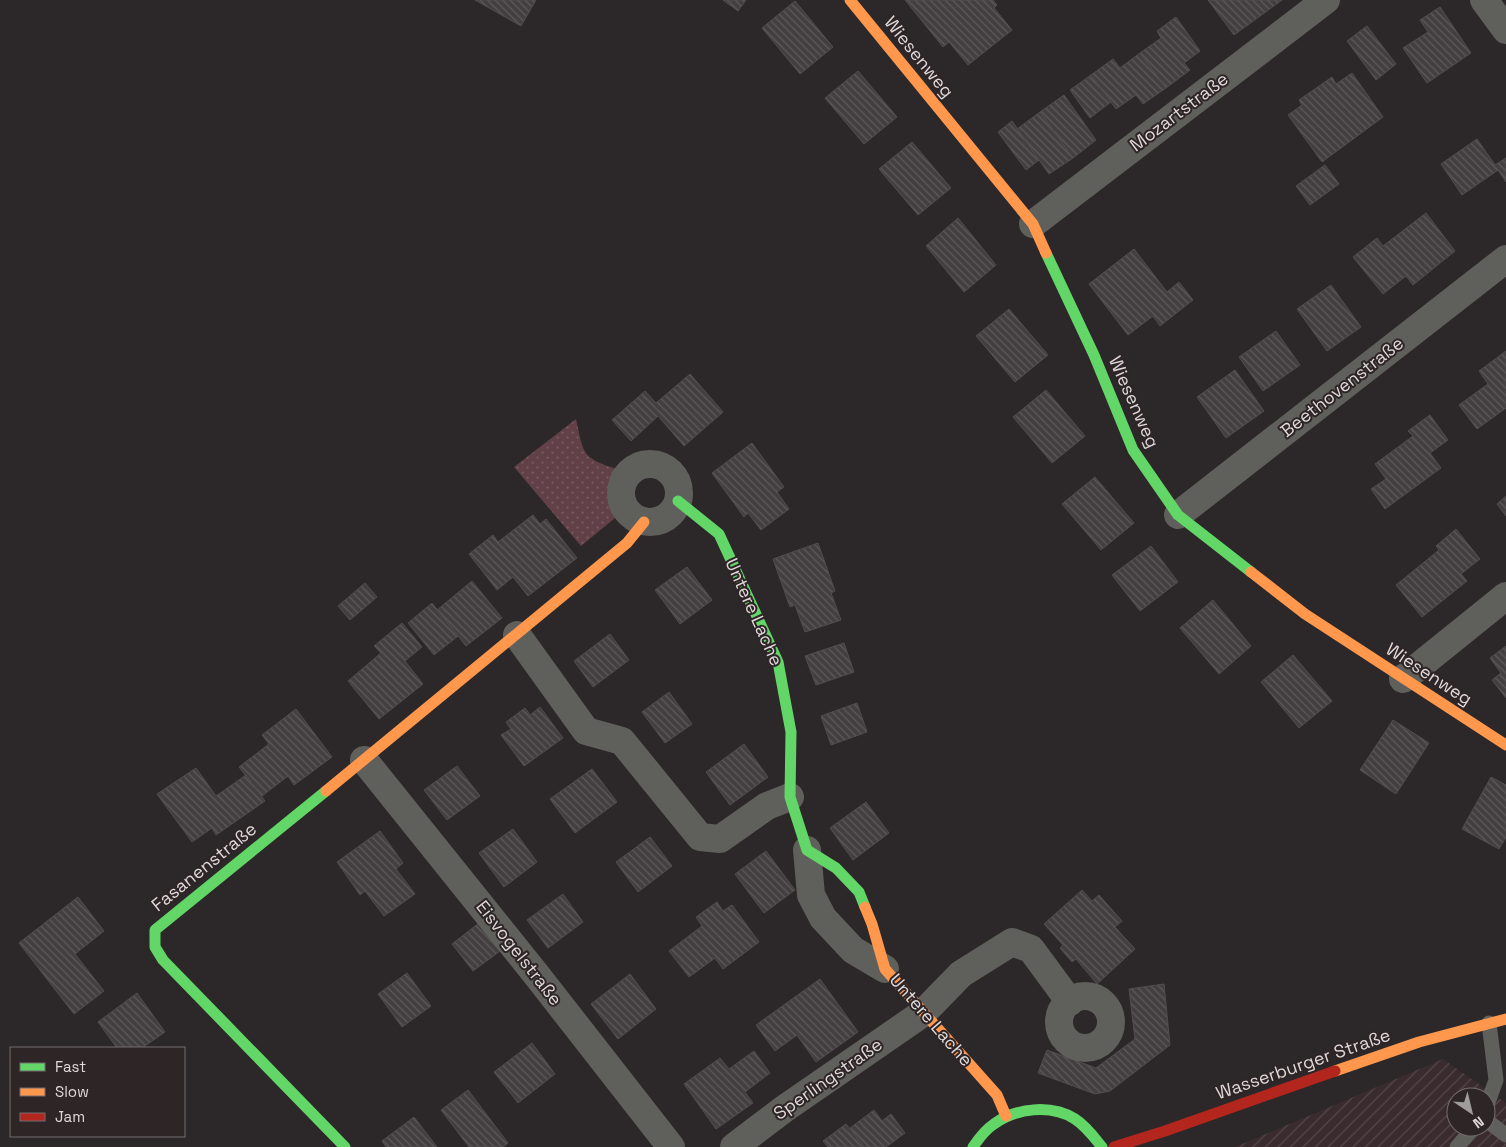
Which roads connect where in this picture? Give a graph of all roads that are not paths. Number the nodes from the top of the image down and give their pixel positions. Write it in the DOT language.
graph roads {
  1 [pos="850,0"];
  2 [pos="1326,0"];
  3 [pos="1484,0"];
  4 [pos="1506,30"];
  5 [pos="1033,224"];
  6 [pos="1506,259"];
  7 [pos="678,501"];
  8 [pos="1178,515"];
  9 [pos="644,522"];
  10 [pos="1506,596"];
  11 [pos="517,635"];
  12 [pos="1403,679"];
  13 [pos="1506,745"];
  14 [pos="364,760"];
  15 [pos="790,797"];
  16 [pos="807,850"];
  17 [pos="885,969"];
  18 [pos="1070,1002"];
  19 [pos="923,1013"];
  20 [pos="1506,1019"];
  21 [pos="1489,1023"];
  22 [pos="1494,1087"];
  23 [pos="1006,1116"];
  24 [pos="1465,1137"];
  25 [pos="345,1147"];
  26 [pos="671,1147"];
  27 [pos="734,1147"];
  28 [pos="973,1147"];
  29 [pos="1102,1147"];
  30 [pos="1114,1147"];
  31 [pos="1456,1147"];
  1 -- 5 [label="street, Wiesenweg"];
  2 -- 5 [label="street, Mozartstraße"];
  3 -- 4 [label="street"];
  5 -- 8 [label="street, Wiesenweg"];
  6 -- 8 [label="street, Beethovenstraße"];
  7 -- 9 [label="street"];
  7 -- 9 [label="street"];
  7 -- 15 [label="street, Untere Lache"];
  8 -- 12 [label="street, Wiesenweg"];
  9 -- 11 [label="street"];
  10 -- 12 [label="street"];
  11 -- 14 [label="street"];
  11 -- 15 [label="street"];
  12 -- 13 [label="street, Wiesenweg"];
  14 -- 25 [label="street, Fasanenstraße"];
  14 -- 26 [label="street, Eisvogelstraße"];
  15 -- 16 [label="street, Untere Lache"];
  16 -- 17 [label="street, Untere Lache"];
  16 -- 17 [label="street"];
  17 -- 19 [label="street, Untere Lache"];
  18 -- 19 [label="street, Sperlingstraße"];
  19 -- 23 [label="street, Untere Lache"];
  19 -- 27 [label="street, Sperlingstraße"];
  20 -- 21 [label="street, Wasserburger Straße"];
  21 -- 22 [label="lane"];
  21 -- 30 [label="street, Wasserburger Straße"];
  23 -- 28 [label="street"];
  23 -- 29 [label="street"];
  24 -- 31 [label="lane"];
}
